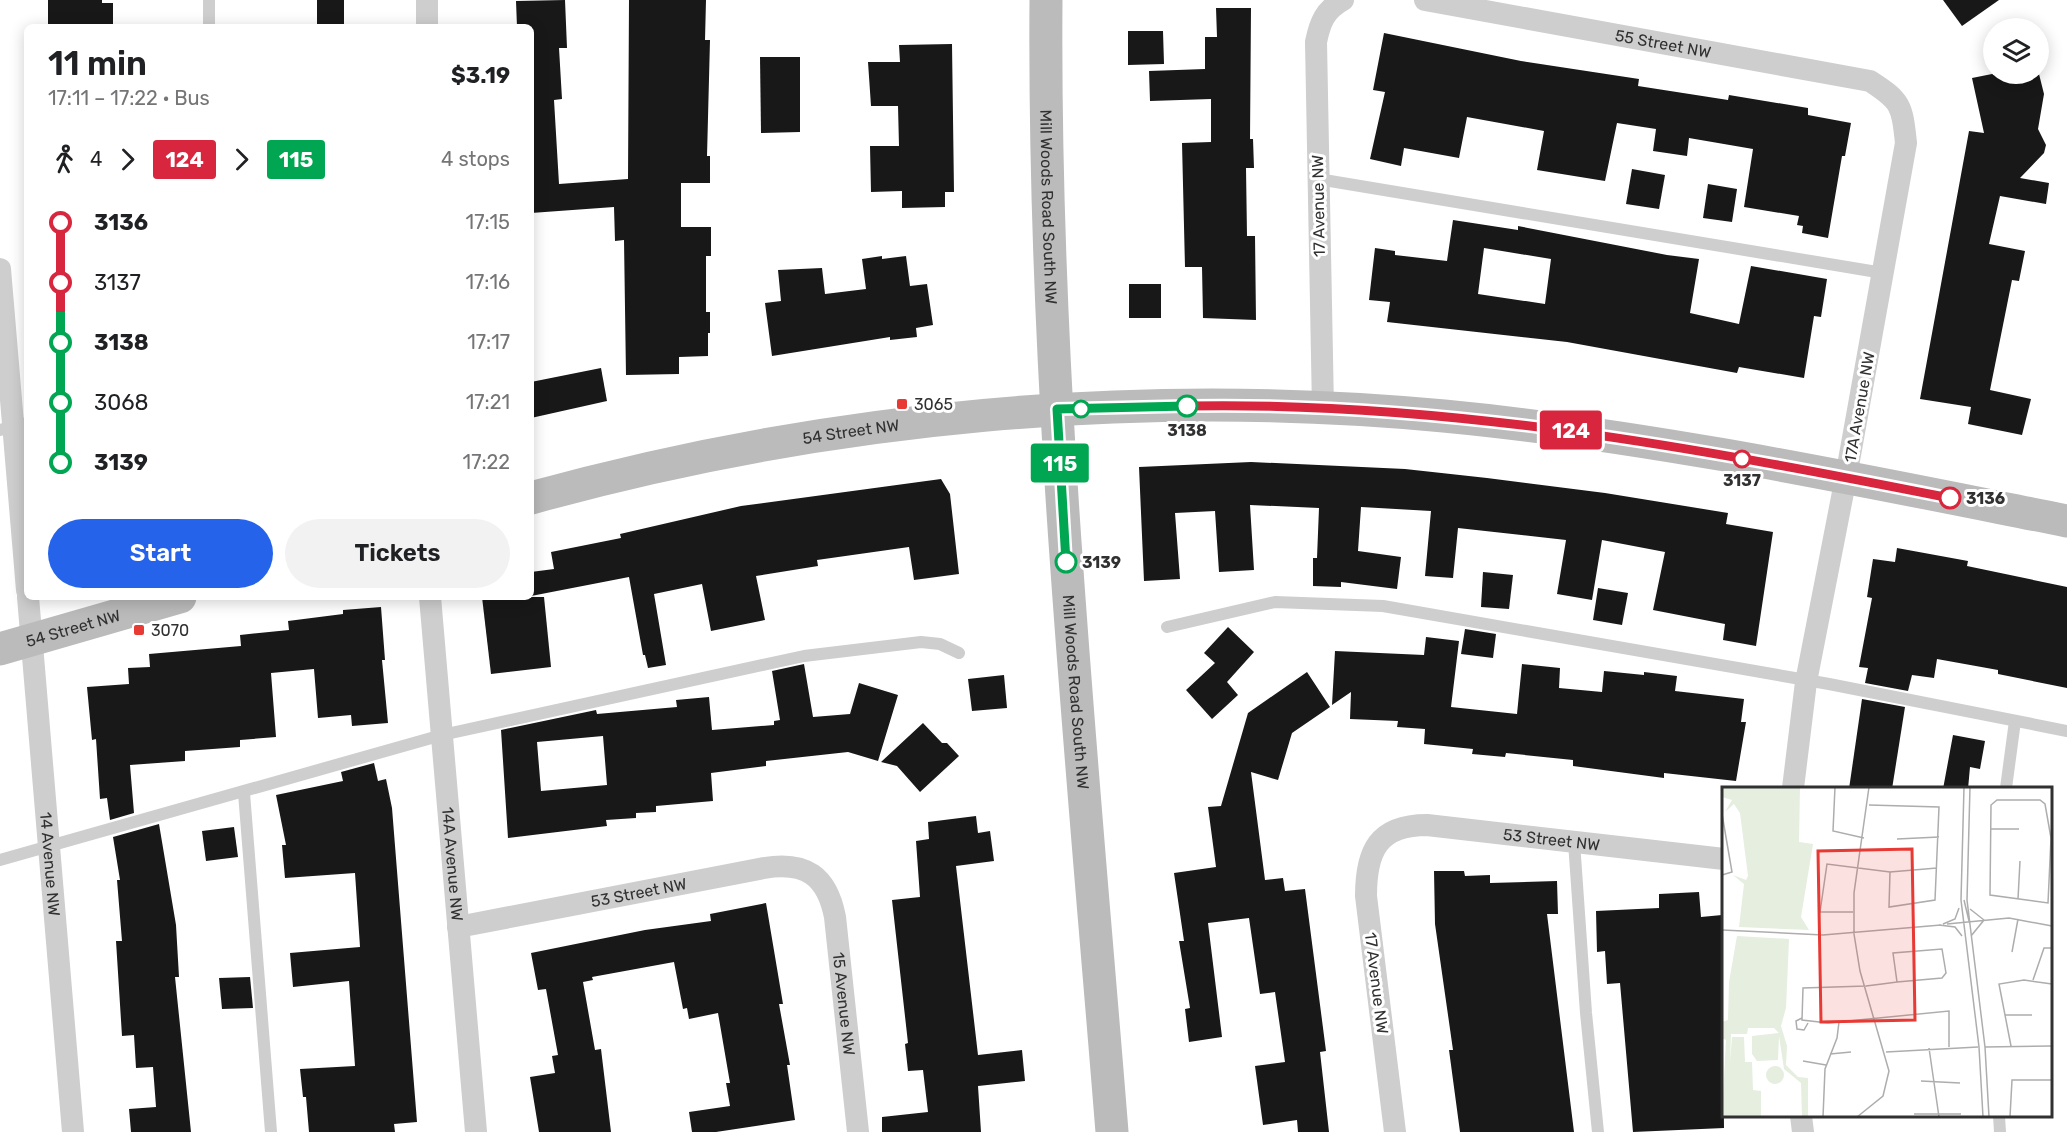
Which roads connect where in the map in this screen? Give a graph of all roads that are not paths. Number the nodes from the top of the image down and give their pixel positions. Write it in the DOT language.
graph roads {
  1 [pos="209,0"];
  2 [pos="427,0"];
  3 [pos="1046,0"];
  4 [pos="1425,0"];
  5 [pos="1337,3"];
  6 [pos="209,24"];
  7 [pos="427,24"];
  8 [pos="1896,98"];
  9 [pos="1318,179"];
  10 [pos="0,269"];
  11 [pos="1883,273"];
  12 [pos="1057,409"];
  13 [pos="1323,409"];
  14 [pos="13,427"];
  15 [pos="1846,477"];
  16 [pos="534,497"];
  17 [pos="2067,521"];
  18 [pos="24,555"];
  19 [pos="28,600"];
  20 [pos="169,600"];
  21 [pos="430,600"];
  22 [pos="1167,627"];
  23 [pos="31,639"];
  24 [pos="0,649"];
  25 [pos="959,653"];
  26 [pos="1806,682"];
  27 [pos="2015,721"];
  28 [pos="2067,730"];
  29 [pos="442,735"];
  30 [pos="1793,787"];
  31 [pos="2006,787"];
  32 [pos="244,793"];
  33 [pos="1382,838"];
  34 [pos="1574,842"];
  35 [pos="48,847"];
  36 [pos="1722,859"];
  37 [pos="0,860"];
  38 [pos="818,878"];
  39 [pos="458,927"];
  40 [pos="1801,1117"];
  41 [pos="1999,1117"];
  42 [pos="72,1132"];
  43 [pos="271,1132"];
  44 [pos="476,1132"];
  45 [pos="858,1132"];
  46 [pos="1112,1132"];
  47 [pos="1395,1132"];
  48 [pos="1598,1132"];
  49 [pos="1803,1132"];
  50 [pos="2000,1132"];
  1 -- 6 [label="lane"];
  2 -- 7 [label="street"];
  3 -- 12 [label="street, Mill Woods Road South NW"];
  4 -- 8 [label="street, 55 Street NW"];
  5 -- 9 [label="street, 17 Avenue NW"];
  8 -- 11 [label="street, 17A Avenue NW"];
  9 -- 11 [label="lane"];
  9 -- 13 [label="street, 17 Avenue NW"];
  10 -- 14 [label="street"];
  11 -- 15 [label="street, 17A Avenue NW"];
  12 -- 13 [label="street, 54 Street NW"];
  12 -- 16 [label="street, 54 Street NW"];
  12 -- 46 [label="street, Mill Woods Road South NW"];
  13 -- 15 [label="street, 54 Street NW"];
  14 -- 18 [label="street"];
  15 -- 17 [label="street, 54 Street NW"];
  15 -- 26 [label="street, 17A Avenue NW"];
  19 -- 23 [label="street, 14 Avenue NW"];
  20 -- 23 [label="street, 54 Street NW"];
  21 -- 29 [label="street, 14A Avenue NW"];
  22 -- 26 [label="lane"];
  23 -- 24 [label="street, 54 Street NW"];
  23 -- 35 [label="street, 14 Avenue NW"];
  25 -- 29 [label="lane"];
  26 -- 27 [label="lane"];
  26 -- 30 [label="street, 17A Avenue NW"];
  27 -- 28 [label="lane"];
  27 -- 31 [label="lane"];
  29 -- 32 [label="lane"];
  29 -- 39 [label="street, 14A Avenue NW"];
  32 -- 35 [label="lane"];
  32 -- 43 [label="lane"];
  33 -- 34 [label="street, 53 Street NW"];
  33 -- 47 [label="street, 17 Avenue NW"];
  34 -- 36 [label="street, 53 Street NW"];
  34 -- 48 [label="lane"];
  35 -- 37 [label="lane"];
  35 -- 42 [label="street, 14 Avenue NW"];
  38 -- 39 [label="street, 53 Street NW"];
  38 -- 45 [label="street, 15 Avenue NW"];
  39 -- 44 [label="street, 14A Avenue NW"];
  40 -- 49 [label="street"];
  41 -- 50 [label="lane"];
}
